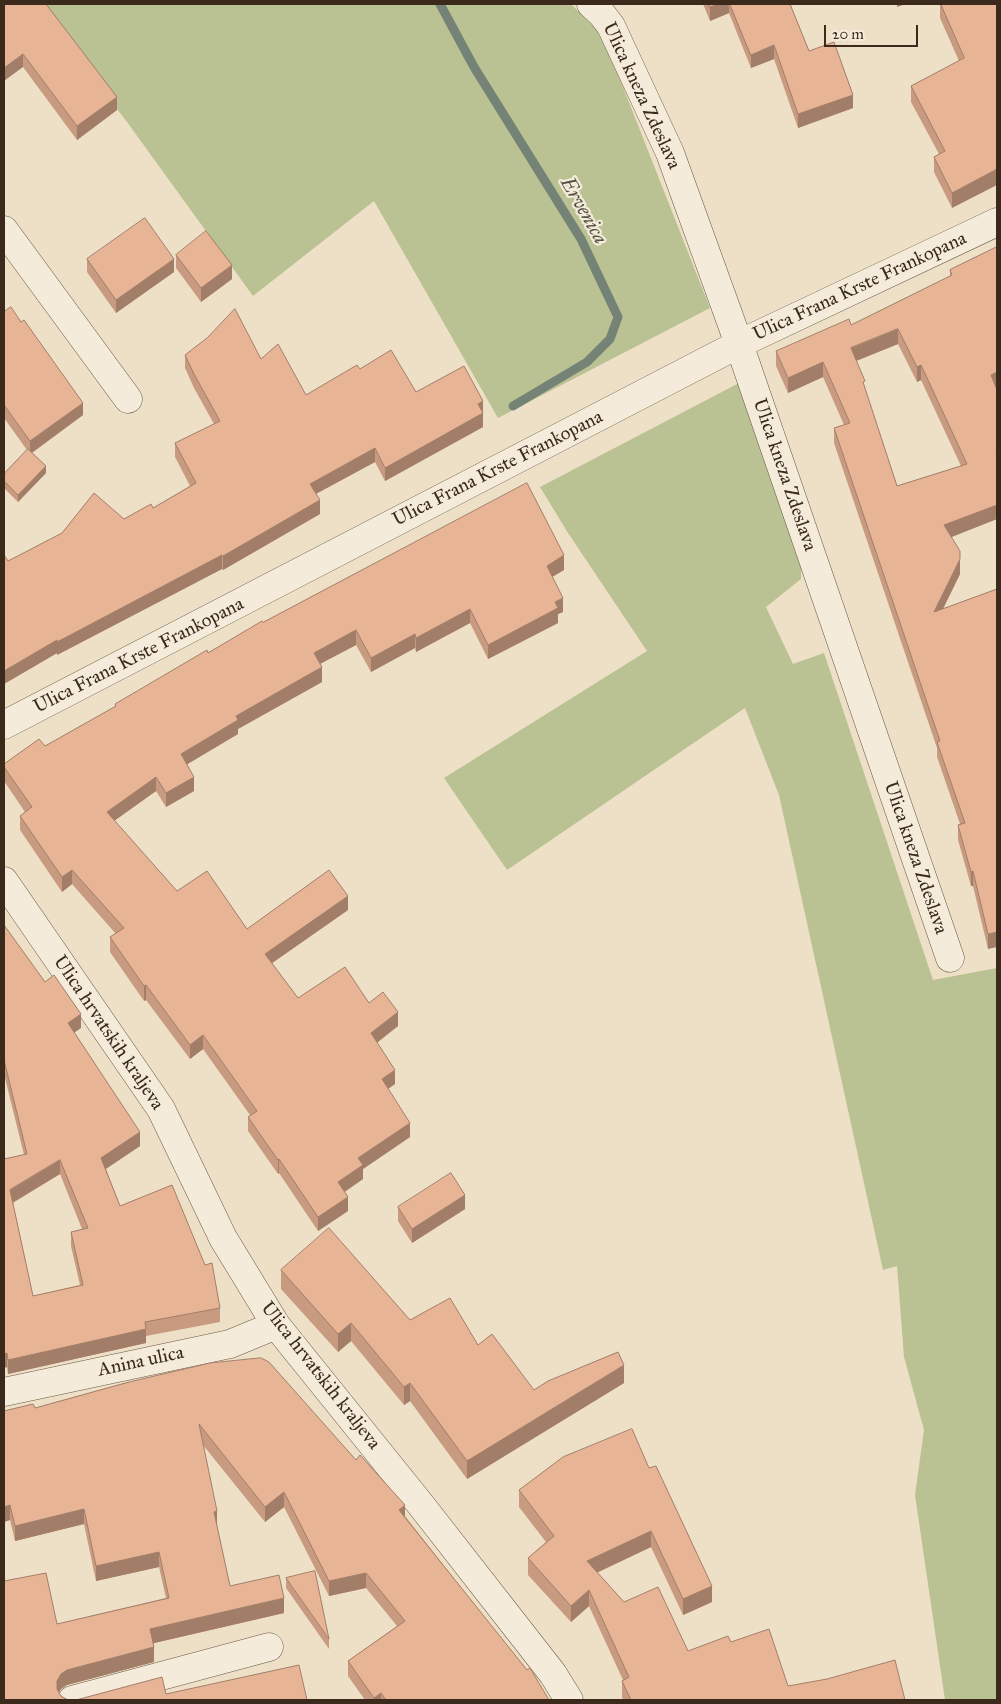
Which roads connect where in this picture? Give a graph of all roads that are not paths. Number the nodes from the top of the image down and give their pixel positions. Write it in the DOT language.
graph roads {
  1 [pos="591,4"];
  2 [pos="997,222"];
  3 [pos="4,230"];
  4 [pos="739,344"];
  5 [pos="128,399"];
  6 [pos="4,726"];
  7 [pos="4,881"];
  8 [pos="950,958"];
  9 [pos="276,1325"];
  10 [pos="4,1392"];
  11 [pos="269,1647"];
  12 [pos="72,1700"];
  13 [pos="569,1700"];
  1 -- 4 [label="street, Ulica kneza Zdeslava"];
  2 -- 4 [label="street, Ulica Frana Krste Frankopana"];
  3 -- 5 [label="street"];
  4 -- 6 [label="street, Ulica Frana Krste Frankopana"];
  4 -- 8 [label="street, Ulica kneza Zdeslava"];
  7 -- 9 [label="street, Ulica hrvatskih kraljeva"];
  9 -- 10 [label="street, Anina ulica"];
  9 -- 13 [label="street, Ulica hrvatskih kraljeva"];
  11 -- 12 [label="street"];
}
